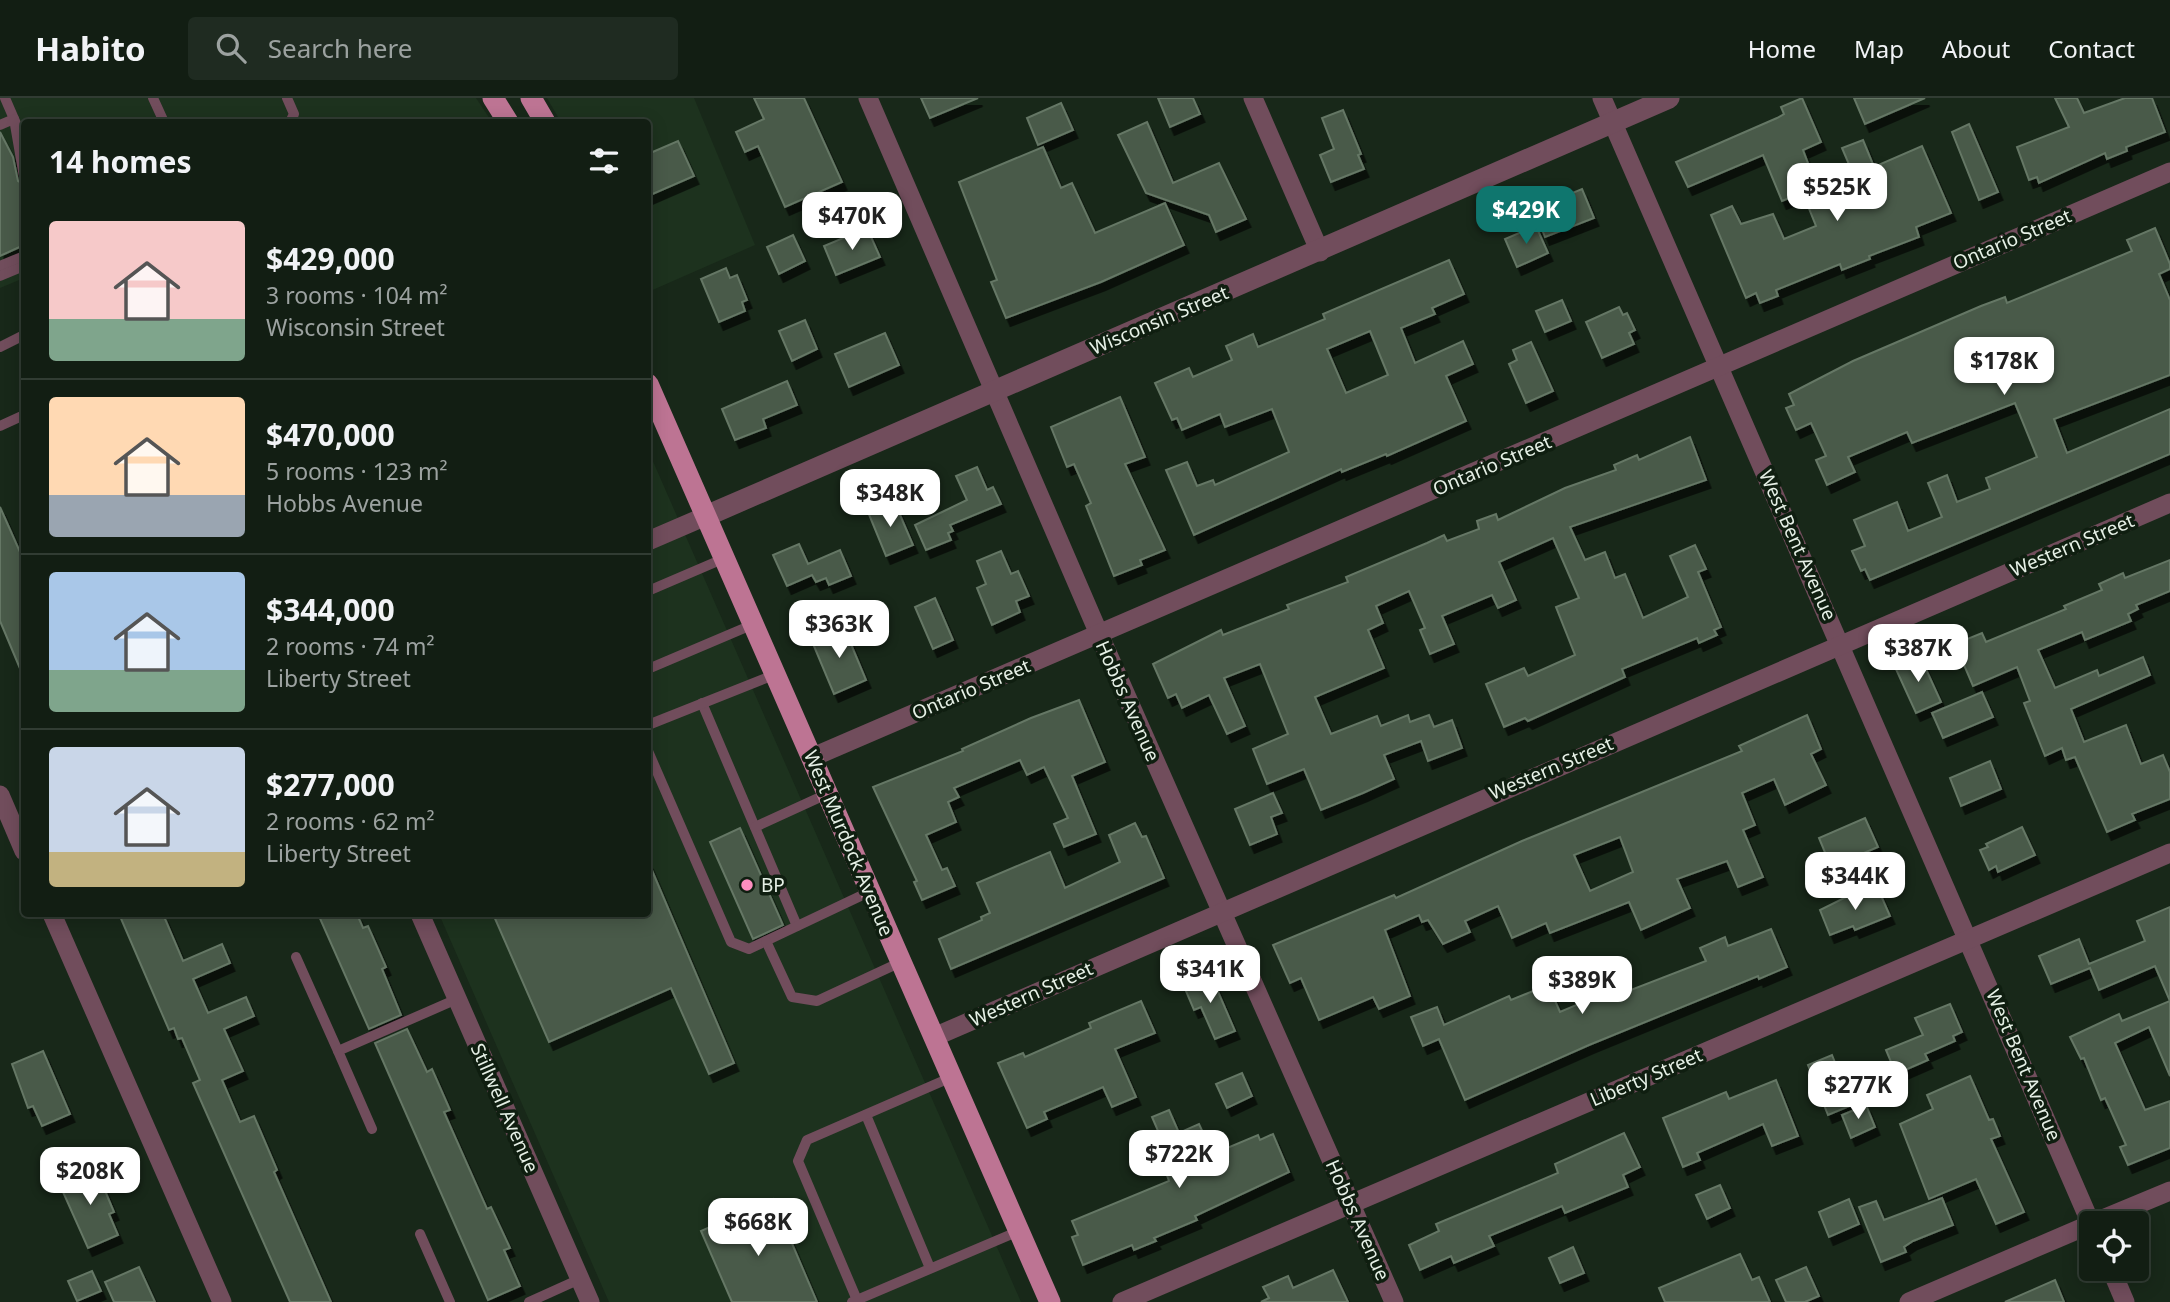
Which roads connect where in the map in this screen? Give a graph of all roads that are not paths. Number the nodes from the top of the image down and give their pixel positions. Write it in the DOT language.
graph roads {
  1 [pos="5,98"];
  2 [pos="153,98"];
  3 [pos="287,98"];
  4 [pos="493,98"];
  5 [pos="868,98"];
  6 [pos="1253,98"];
  7 [pos="1602,98"];
  8 [pos="1669,98"];
  9 [pos="535,99"];
  10 [pos="14,119"];
  11 [pos="162,119"];
  12 [pos="292,119"];
  13 [pos="506,119"];
  14 [pos="544,119"];
  15 [pos="1612,122"];
  16 [pos="0,125"];
  17 [pos="21,135"];
  18 [pos="21,160"];
  19 [pos="2170,172"];
  20 [pos="1320,252"];
  21 [pos="21,257"];
  22 [pos="0,267"];
  23 [pos="21,267"];
  24 [pos="0,276"];
  25 [pos="21,336"];
  26 [pos="0,347"];
  27 [pos="1720,366"];
  28 [pos="993,390"];
  29 [pos="651,391"];
  30 [pos="21,416"];
  31 [pos="0,426"];
  32 [pos="2170,503"];
  33 [pos="706,516"];
  34 [pos="651,540"];
  35 [pos="725,558"];
  36 [pos="651,590"];
  37 [pos="754,624"];
  38 [pos="1099,634"];
  39 [pos="1840,643"];
  40 [pos="651,668"];
  41 [pos="776,674"];
  42 [pos="702,703"];
  43 [pos="651,725"];
  44 [pos="813,757"];
  45 [pos="651,758"];
  46 [pos="829,793"];
  47 [pos="0,796"];
  48 [pos="11,817"];
  49 [pos="755,828"];
  50 [pos="21,844"];
  51 [pos="2170,853"];
  52 [pos="869,892"];
  53 [pos="1221,911"];
  54 [pos="53,917"];
  55 [pos="421,917"];
  56 [pos="797,926"];
  57 [pos="1969,937"];
  58 [pos="766,941"];
  59 [pos="296,957"];
  60 [pos="901,962"];
  61 [pos="457,999"];
  62 [pos="934,1037"];
  63 [pos="338,1051"];
  64 [pos="952,1077"];
  65 [pos="866,1115"];
  66 [pos="372,1129"];
  67 [pos="2170,1191"];
  68 [pos="1351,1205"];
  69 [pos="2086,1211"];
  70 [pos="2123,1211"];
  71 [pos="2079,1230"];
  72 [pos="1019,1231"];
  73 [pos="420,1234"];
  74 [pos="930,1268"];
  75 [pos="580,1279"];
  76 [pos="2116,1281"];
  77 [pos="854,1301"];
  78 [pos="222,1302"];
  79 [pos="450,1302"];
  80 [pos="529,1302"];
  81 [pos="590,1302"];
  82 [pos="1050,1302"];
  83 [pos="1122,1302"];
  84 [pos="1394,1302"];
  85 [pos="1909,1302"];
  86 [pos="2125,1302"];
  1 -- 10 [label="lane"];
  2 -- 11 [label="lane"];
  3 -- 12 [label="lane"];
  4 -- 13 [label="main road"];
  5 -- 28 [label="street, Hobbs Avenue"];
  6 -- 20 [label="street"];
  7 -- 15 [label="street, West Bent Avenue"];
  8 -- 15 [label="street, Wisconsin Street"];
  9 -- 14 [label="main road"];
  10 -- 16 [label="lane"];
  10 -- 17 [label="lane"];
  10 -- 18 [label="lane"];
  15 -- 20 [label="street, Wisconsin Street"];
  15 -- 27 [label="street, West Bent Avenue"];
  19 -- 27 [label="street, Ontario Street"];
  20 -- 28 [label="street, Wisconsin Street"];
  21 -- 22 [label="lane"];
  23 -- 24 [label="lane"];
  25 -- 26 [label="lane"];
  27 -- 38 [label="street, Ontario Street"];
  27 -- 39 [label="street, West Bent Avenue"];
  28 -- 33 [label="street, Wisconsin Street"];
  28 -- 38 [label="street, Hobbs Avenue"];
  29 -- 33 [label="main road, West Murdock Avenue"];
  30 -- 31 [label="lane"];
  32 -- 39 [label="street, Western Street"];
  33 -- 34 [label="street, Wisconsin Street"];
  33 -- 35 [label="main road, West Murdock Avenue"];
  35 -- 36 [label="lane"];
  35 -- 37 [label="main road, West Murdock Avenue"];
  37 -- 40 [label="lane"];
  37 -- 41 [label="main road, West Murdock Avenue"];
  38 -- 44 [label="street, Ontario Street"];
  38 -- 53 [label="street, Hobbs Avenue"];
  39 -- 53 [label="street, Western Street"];
  39 -- 57 [label="street, West Bent Avenue"];
  41 -- 42 [label="lane"];
  41 -- 44 [label="main road, West Murdock Avenue"];
  42 -- 43 [label="lane"];
  42 -- 49 [label="lane"];
  44 -- 46 [label="main road, West Murdock Avenue"];
  45 -- 58 [label="lane"];
  46 -- 49 [label="lane"];
  46 -- 52 [label="main road, West Murdock Avenue"];
  47 -- 48 [label="street"];
  48 -- 50 [label="street"];
  49 -- 56 [label="lane"];
  51 -- 57 [label="street, Liberty Street"];
  52 -- 56 [label="lane"];
  52 -- 60 [label="main road, West Murdock Avenue"];
  53 -- 62 [label="street, Western Street"];
  53 -- 68 [label="street, Hobbs Avenue"];
  54 -- 78 [label="street"];
  55 -- 61 [label="street, Stillwell Avenue"];
  56 -- 58 [label="lane"];
  57 -- 68 [label="street, Liberty Street"];
  57 -- 69 [label="street, West Bent Avenue"];
  58 -- 60 [label="lane"];
  59 -- 63 [label="lane"];
  60 -- 62 [label="main road, West Murdock Avenue"];
  61 -- 63 [label="lane"];
  61 -- 75 [label="street, Stillwell Avenue"];
  62 -- 64 [label="main road, West Murdock Avenue"];
  63 -- 66 [label="lane"];
  64 -- 65 [label="lane"];
  64 -- 72 [label="main road, West Murdock Avenue"];
  65 -- 74 [label="lane"];
  65 -- 77 [label="lane"];
  67 -- 70 [label="street"];
  68 -- 83 [label="street, Liberty Street"];
  68 -- 84 [label="street, Hobbs Avenue"];
  71 -- 85 [label="street"];
  72 -- 74 [label="lane"];
  72 -- 82 [label="main road, West Murdock Avenue"];
  73 -- 79 [label="lane"];
  74 -- 77 [label="lane"];
  75 -- 80 [label="lane"];
  75 -- 81 [label="street, Stillwell Avenue"];
  76 -- 86 [label="street"];
}
